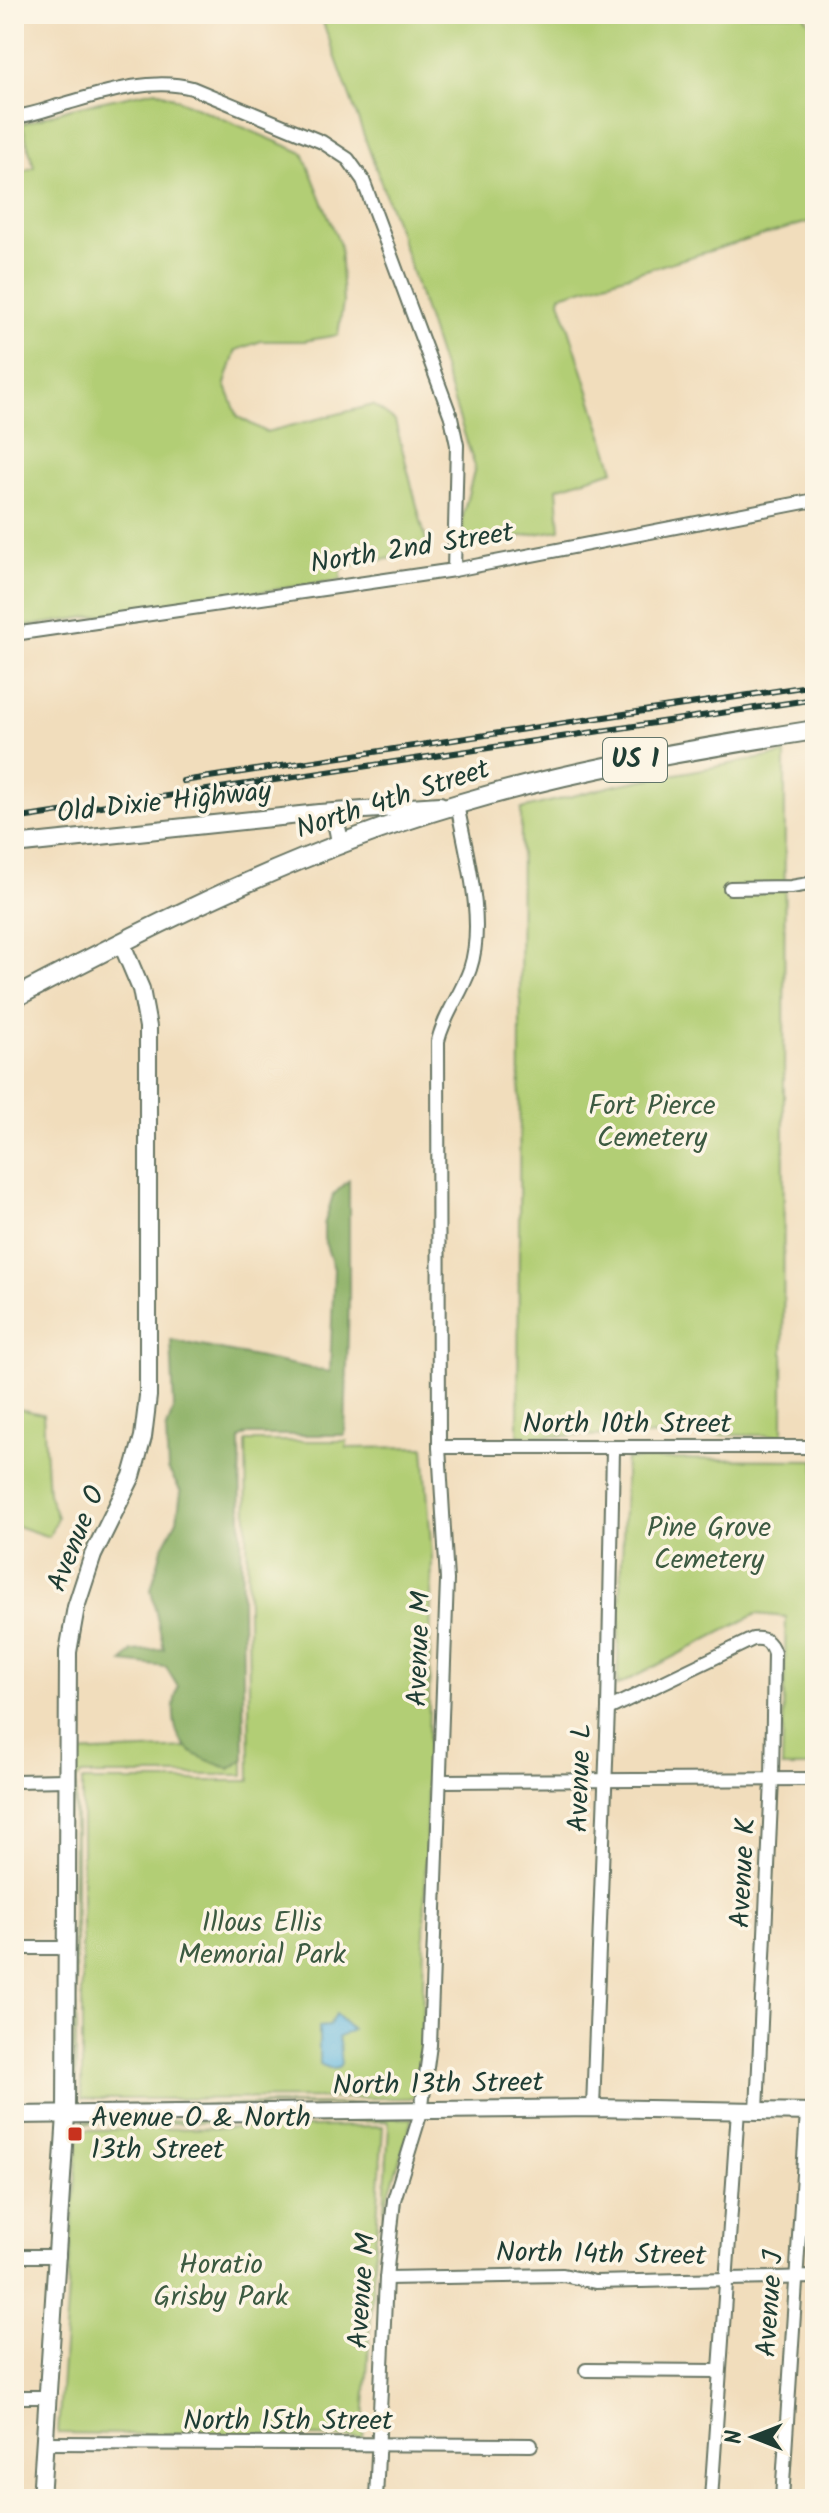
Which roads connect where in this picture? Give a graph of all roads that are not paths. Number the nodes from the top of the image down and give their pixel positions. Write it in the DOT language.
graph roads {
  1 [pos="14,117"];
  2 [pos="815,500"];
  3 [pos="454,570"];
  4 [pos="14,634"];
  5 [pos="815,730"];
  6 [pos="457,804"];
  7 [pos="319,813"];
  8 [pos="14,845"];
  9 [pos="340,845"];
  10 [pos="815,883"];
  11 [pos="730,888"];
  12 [pos="121,942"];
  13 [pos="14,998"];
  14 [pos="439,1447"];
  15 [pos="815,1447"];
  16 [pos="613,1449"];
  17 [pos="608,1709"];
  18 [pos="772,1779"];
  19 [pos="815,1779"];
  20 [pos="67,1780"];
  21 [pos="14,1781"];
  22 [pos="440,1781"];
  23 [pos="605,1781"];
  24 [pos="14,1948"];
  25 [pos="68,1948"];
  26 [pos="593,2108"];
  27 [pos="738,2110"];
  28 [pos="757,2111"];
  29 [pos="421,2112"];
  30 [pos="811,2112"];
  31 [pos="14,2115"];
  32 [pos="66,2115"];
  33 [pos="14,2256"];
  34 [pos="59,2256"];
  35 [pos="815,2277"];
  36 [pos="386,2278"];
  37 [pos="797,2278"];
  38 [pos="725,2281"];
  39 [pos="586,2370"];
  40 [pos="718,2371"];
  41 [pos="14,2397"];
  42 [pos="49,2397"];
  43 [pos="45,2443"];
  44 [pos="531,2445"];
  45 [pos="378,2446"];
  46 [pos="41,2499"];
  47 [pos="376,2499"];
  48 [pos="711,2499"];
  49 [pos="782,2499"];
  1 -- 3 [label="street"];
  2 -- 3 [label="street, North 2nd Street"];
  3 -- 4 [label="street, North 2nd Street"];
  5 -- 6 [label="main road, North 4th Street / US 1"];
  6 -- 7 [label="street, Old Dixie Highway"];
  6 -- 9 [label="main road, North 4th Street / US 1"];
  6 -- 14 [label="street, Avenue M"];
  7 -- 8 [label="street, Old Dixie Highway"];
  7 -- 9 [label="street"];
  9 -- 12 [label="main road, North 4th Street / US 1"];
  10 -- 11 [label="street"];
  12 -- 13 [label="main road, North 4th Street / US 1"];
  12 -- 20 [label="street, Avenue O"];
  14 -- 16 [label="street, North 10th Street"];
  14 -- 22 [label="street, Avenue M"];
  15 -- 16 [label="street, North 10th Street"];
  16 -- 17 [label="street, Avenue L"];
  17 -- 18 [label="street, Avenue K"];
  17 -- 23 [label="street, Avenue L"];
  18 -- 19 [label="street"];
  18 -- 23 [label="street"];
  18 -- 28 [label="street, Avenue K"];
  20 -- 21 [label="street"];
  20 -- 25 [label="street, Avenue O"];
  22 -- 23 [label="street"];
  22 -- 29 [label="street, Avenue M"];
  23 -- 26 [label="street, Avenue L"];
  24 -- 25 [label="street"];
  25 -- 32 [label="street, Avenue O"];
  26 -- 27 [label="street, North 13th Street"];
  26 -- 29 [label="street, North 13th Street"];
  27 -- 28 [label="street, North 13th Street"];
  27 -- 38 [label="street"];
  28 -- 30 [label="street, North 13th Street"];
  29 -- 32 [label="street, North 13th Street"];
  29 -- 36 [label="street, Avenue M"];
  30 -- 37 [label="street, Avenue J"];
  31 -- 32 [label="street, North 13th Street"];
  32 -- 34 [label="street, Avenue O"];
  33 -- 34 [label="street"];
  34 -- 42 [label="street, Avenue O"];
  35 -- 37 [label="street, North 14th Street"];
  36 -- 38 [label="street, North 14th Street"];
  36 -- 45 [label="street, Avenue M"];
  37 -- 38 [label="street, North 14th Street"];
  37 -- 49 [label="street, Avenue J"];
  38 -- 40 [label="street"];
  39 -- 40 [label="street"];
  40 -- 48 [label="street"];
  41 -- 42 [label="street"];
  42 -- 43 [label="street, Avenue O"];
  43 -- 45 [label="street, North 15th Street"];
  43 -- 46 [label="street, Avenue O"];
  44 -- 45 [label="street, North 15th Street"];
  45 -- 47 [label="street, Avenue M"];
}
